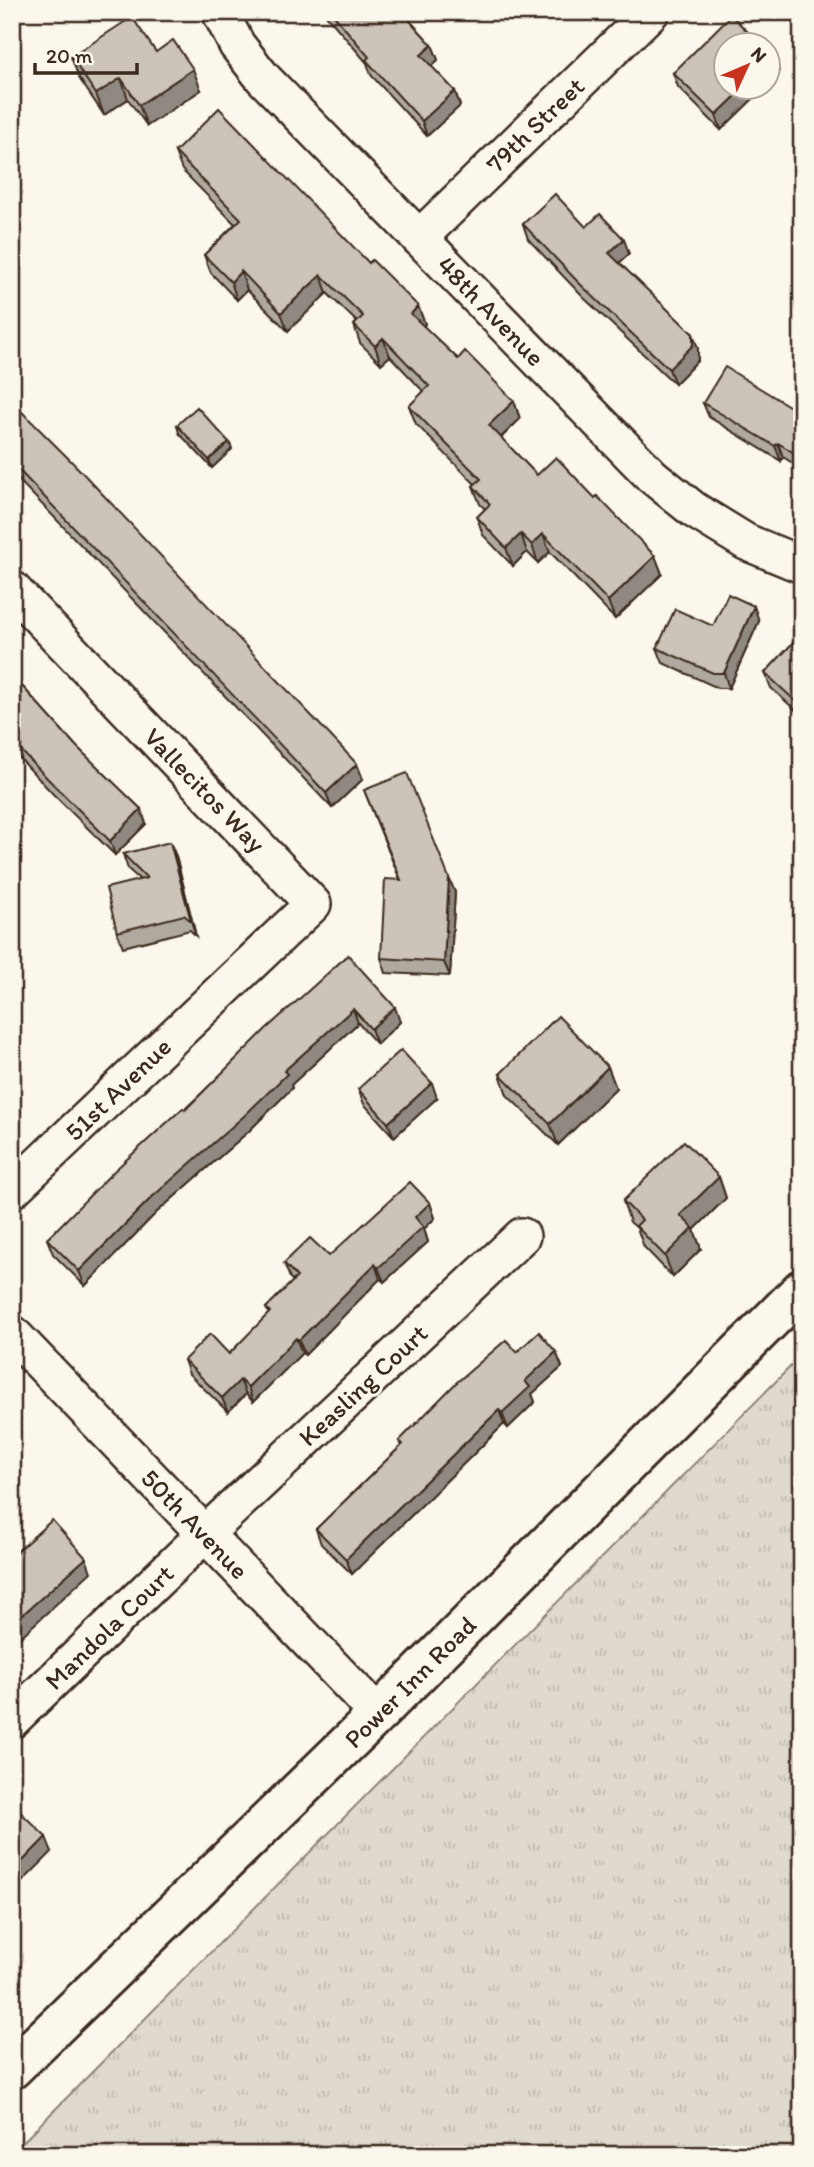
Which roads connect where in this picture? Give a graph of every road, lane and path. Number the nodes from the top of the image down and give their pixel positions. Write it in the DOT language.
graph roads {
  1 [pos="220,12"];
  2 [pos="651,12"];
  3 [pos="419,238"];
  4 [pos="802,565"];
  5 [pos="12,589"];
  6 [pos="225,988"];
  7 [pos="12,1190"];
  8 [pos="522,1236"];
  9 [pos="802,1289"];
  10 [pos="12,1333"];
  11 [pos="205,1534"];
  12 [pos="378,1714"];
  13 [pos="12,1720"];
  14 [pos="12,2069"];
  1 -- 3 [label="street, 48th Avenue"];
  2 -- 3 [label="street, 79th Street"];
  3 -- 4 [label="street, 48th Avenue"];
  5 -- 6 [label="street, Vallecitos Way"];
  6 -- 7 [label="street, 51st Avenue"];
  8 -- 11 [label="street, Keasling Court"];
  9 -- 12 [label="main road, Power Inn Road"];
  10 -- 11 [label="street, 50th Avenue"];
  11 -- 12 [label="street, 50th Avenue"];
  11 -- 13 [label="street, Mandola Court"];
  12 -- 14 [label="main road, Power Inn Road"];
}
